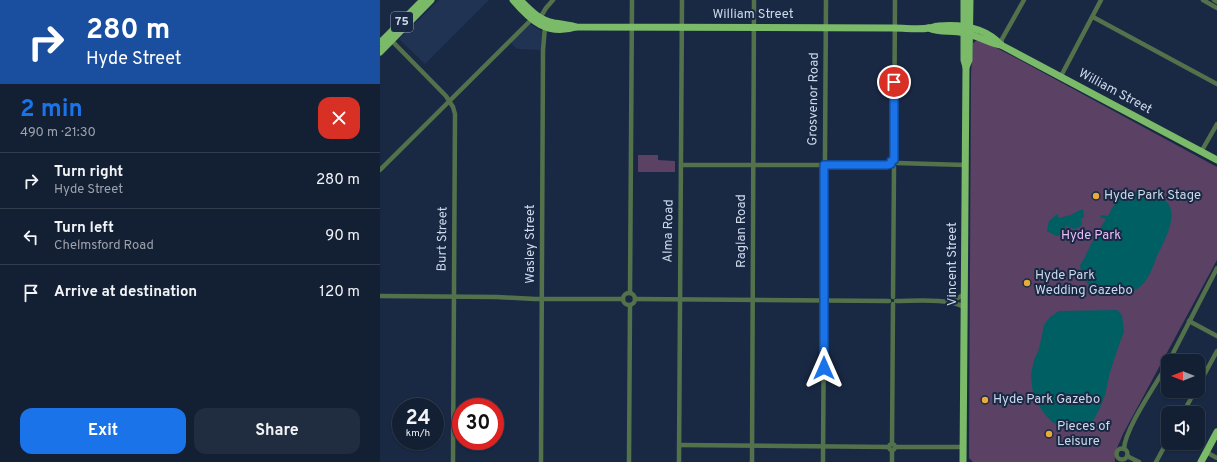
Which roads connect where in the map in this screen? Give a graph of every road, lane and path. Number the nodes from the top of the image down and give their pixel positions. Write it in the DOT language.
graph roads {
  1 [pos="513,0"];
  2 [pos="520,0"];
  3 [pos="553,0"];
  4 [pos="632,0"];
  5 [pos="682,0"];
  6 [pos="754,0"];
  7 [pos="826,0"];
  8 [pos="895,0"];
  9 [pos="964,0"];
  10 [pos="970,0"];
  11 [pos="1024,0"];
  12 [pos="1102,0"];
  13 [pos="1203,0"];
  14 [pos="1214,0"];
  15 [pos="425,1"];
  16 [pos="1217,2"];
  17 [pos="1217,8"];
  18 [pos="1093,16"];
  19 [pos="540,18"];
  20 [pos="532,19"];
  21 [pos="632,26"];
  22 [pos="682,26"];
  23 [pos="544,27"];
  24 [pos="576,27"];
  25 [pos="754,27"];
  26 [pos="826,27"];
  27 [pos="895,28"];
  28 [pos="967,30"];
  29 [pos="391,40"];
  30 [pos="380,43"];
  31 [pos="1001,45"];
  32 [pos="380,52"];
  33 [pos="1060,76"];
  34 [pos="1217,84"];
  35 [pos="450,101"];
  36 [pos="1217,124"];
  37 [pos="1201,152"];
  38 [pos="1217,160"];
  39 [pos="894,164"];
  40 [pos="681,165"];
  41 [pos="753,165"];
  42 [pos="824,165"];
  43 [pos="965,165"];
  44 [pos="380,170"];
  45 [pos="1217,268"];
  46 [pos="630,293"];
  47 [pos="964,294"];
  48 [pos="380,296"];
  49 [pos="453,296"];
  50 [pos="542,299"];
  51 [pos="623,299"];
  52 [pos="636,299"];
  53 [pos="680,299"];
  54 [pos="752,300"];
  55 [pos="823,300"];
  56 [pos="893,301"];
  57 [pos="946,301"];
  58 [pos="630,305"];
  59 [pos="964,307"];
  60 [pos="1189,321"];
  61 [pos="1217,336"];
  62 [pos="1217,351"];
  63 [pos="1172,354"];
  64 [pos="1205,373"];
  65 [pos="1161,374"];
  66 [pos="1217,432"];
  67 [pos="1217,442"];
  68 [pos="679,445"];
  69 [pos="752,445"];
  70 [pos="823,446"];
  71 [pos="892,447"];
  72 [pos="964,447"];
  73 [pos="1124,449"];
  74 [pos="1163,450"];
  75 [pos="1211,455"];
  76 [pos="1127,456"];
  77 [pos="1120,460"];
  78 [pos="453,462"];
  79 [pos="541,462"];
  80 [pos="629,462"];
  81 [pos="679,462"];
  82 [pos="752,462"];
  83 [pos="823,462"];
  84 [pos="892,462"];
  85 [pos="963,462"];
  86 [pos="1139,462"];
  87 [pos="1156,462"];
  88 [pos="1201,462"];
  89 [pos="1206,462"];
  1 -- 20 [label="main road, William Street"];
  2 -- 19 [label="main road, William Street"];
  3 -- 19 [label="street"];
  4 -- 21 [label="street"];
  5 -- 22 [label="street, Alma Road"];
  6 -- 25 [label="street, Raglan Road"];
  7 -- 26 [label="street, Grosvenor Road"];
  8 -- 27 [label="street"];
  9 -- 28 [label="main road, Vincent Street"];
  10 -- 28 [label="main road, Vincent Street"];
  11 -- 31 [label="street"];
  12 -- 18 [label="street"];
  13 -- 17 [label="street"];
  14 -- 16 [label="street"];
  15 -- 29 [label="main road, 75"];
  15 -- 30 [label="main road, 75"];
  18 -- 33 [label="street"];
  18 -- 34 [label="street"];
  19 -- 24 [label="main road, William Street"];
  20 -- 23 [label="main road, William Street"];
  20 -- 35 [label="street"];
  21 -- 22 [label="main road, William Street"];
  21 -- 24 [label="main road, William Street"];
  21 -- 46 [label="street"];
  22 -- 25 [label="main road, William Street"];
  22 -- 40 [label="street, Alma Road"];
  23 -- 24 [label="main road, William Street"];
  23 -- 50 [label="street, Wasley Street"];
  25 -- 26 [label="main road, William Street"];
  25 -- 41 [label="street, Raglan Road"];
  26 -- 27 [label="main road, William Street"];
  26 -- 42 [label="street, Grosvenor Road"];
  27 -- 28 [label="main road, William Street"];
  27 -- 39 [label="street"];
  28 -- 31 [label="main road, William Street"];
  28 -- 43 [label="main road, Vincent Street"];
  29 -- 32 [label="main road, 75"];
  29 -- 35 [label="street, Burt Street"];
  31 -- 33 [label="main road, William Street"];
  33 -- 37 [label="main road, William Street"];
  35 -- 44 [label="street"];
  35 -- 49 [label="street, Burt Street"];
  36 -- 37 [label="street"];
  37 -- 38 [label="main road, William Street"];
  39 -- 42 [label="street"];
  39 -- 43 [label="street"];
  39 -- 56 [label="street"];
  40 -- 41 [label="street"];
  40 -- 53 [label="street, Alma Road"];
  41 -- 42 [label="street"];
  41 -- 54 [label="street, Raglan Road"];
  42 -- 55 [label="street, Grosvenor Road"];
  43 -- 47 [label="main road, Vincent Street"];
  45 -- 60 [label="street"];
  46 -- 51 [label="street"];
  46 -- 52 [label="street"];
  47 -- 57 [label="street"];
  47 -- 59 [label="main road, Vincent Street"];
  48 -- 49 [label="street"];
  49 -- 50 [label="street"];
  49 -- 78 [label="street, Burt Street"];
  50 -- 51 [label="street"];
  50 -- 79 [label="street, Wasley Street"];
  51 -- 58 [label="street"];
  52 -- 53 [label="street"];
  52 -- 58 [label="street"];
  53 -- 54 [label="street"];
  53 -- 68 [label="street, Alma Road"];
  54 -- 55 [label="street"];
  54 -- 69 [label="street, Raglan Road"];
  55 -- 56 [label="street"];
  55 -- 70 [label="street, Grosvenor Road"];
  56 -- 57 [label="street"];
  56 -- 71 [label="street"];
  57 -- 59 [label="street"];
  58 -- 80 [label="street"];
  59 -- 72 [label="main road, Vincent Street"];
  60 -- 61 [label="street"];
  60 -- 63 [label="street"];
  62 -- 64 [label="street"];
  65 -- 73 [label="street"];
  66 -- 75 [label="main road"];
  67 -- 75 [label="main road"];
  68 -- 69 [label="street"];
  68 -- 81 [label="street, Alma Road"];
  69 -- 70 [label="street"];
  69 -- 82 [label="street, Raglan Road"];
  70 -- 71 [label="street"];
  70 -- 83 [label="street, Grosvenor Road"];
  71 -- 72 [label="street"];
  71 -- 84 [label="street"];
  72 -- 85 [label="main road, Vincent Street"];
  73 -- 76 [label="street"];
  73 -- 77 [label="street"];
  74 -- 87 [label="street"];
  75 -- 88 [label="main road"];
  75 -- 89 [label="main road"];
  76 -- 77 [label="street"];
  76 -- 86 [label="street"];
}
